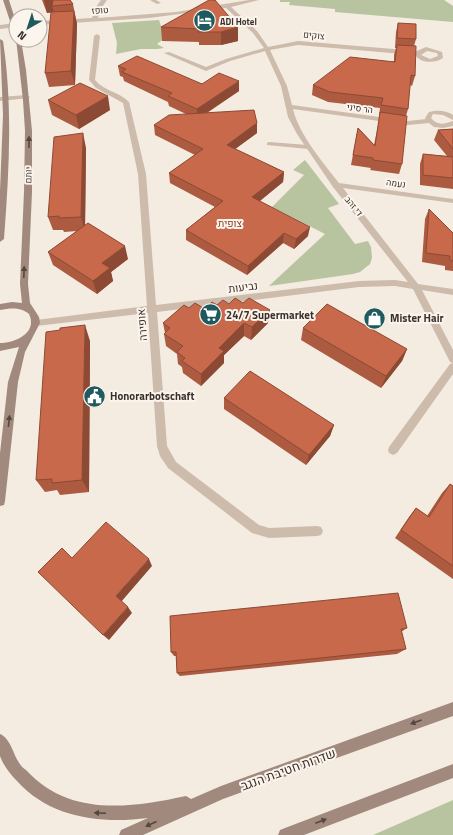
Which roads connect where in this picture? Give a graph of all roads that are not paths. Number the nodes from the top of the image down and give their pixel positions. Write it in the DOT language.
graph roads {
  1 [pos="104,0"];
  2 [pos="152,0"];
  3 [pos="256,0"];
  4 [pos="159,3"];
  5 [pos="227,6"];
  6 [pos="95,19"];
  7 [pos="48,22"];
  8 [pos="97,36"];
  9 [pos="0,45"];
  10 [pos="19,48"];
  11 [pos="266,49"];
  12 [pos="167,53"];
  13 [pos="418,53"];
  14 [pos="26,98"];
  15 [pos="3,99"];
  16 [pos="289,107"];
  17 [pos="453,118"];
  18 [pos="429,121"];
  19 [pos="453,123"];
  20 [pos="269,144"];
  21 [pos="308,147"];
  22 [pos="336,185"];
  23 [pos="453,201"];
  24 [pos="1,221"];
  25 [pos="0,239"];
  26 [pos="415,285"];
  27 [pos="453,292"];
  28 [pos="0,307"];
  29 [pos="30,309"];
  30 [pos="153,309"];
  31 [pos="36,323"];
  32 [pos="30,336"];
  33 [pos="0,347"];
  34 [pos="453,359"];
  35 [pos="453,367"];
  36 [pos="393,450"];
  37 [pos="0,501"];
  38 [pos="317,531"];
  39 [pos="453,709"];
  40 [pos="0,740"];
  41 [pos="453,771"];
  42 [pos="221,793"];
  43 [pos="126,835"];
  44 [pos="285,835"];
  1 -- 6 [label="street"];
  2 -- 4 [label="lane"];
  3 -- 5 [label="street, טופז"];
  5 -- 6 [label="street, טופז"];
  5 -- 11 [label="street"];
  6 -- 7 [label="street, טופז"];
  8 -- 30 [label="street, אופירה"];
  9 -- 15 [label="main road"];
  10 -- 14 [label="main road, יותם"];
  11 -- 12 [label="street, צוקים"];
  11 -- 13 [label="street, צוקים"];
  11 -- 16 [label="street, די זהב"];
  14 -- 15 [label="lane"];
  29 -- 14 [label="main road, יותם, one-way"];
  15 -- 24 [label="main road"];
  16 -- 18 [label="street, הר סיני"];
  16 -- 21 [label="street, די זהב"];
  17 -- 18 [label="street"];
  18 -- 19 [label="street"];
  20 -- 21 [label="lane"];
  21 -- 22 [label="street, די זהב"];
  22 -- 23 [label="street, נעמה"];
  22 -- 26 [label="street, די זהב"];
  24 -- 25 [label="main road"];
  26 -- 27 [label="street, נביעות"];
  26 -- 30 [label="street, נביעות"];
  26 -- 34 [label="street, די זהב"];
  28 -- 29 [label="main road"];
  29 -- 31 [label="main road, יותם"];
  30 -- 31 [label="street, נביעות"];
  30 -- 38 [label="street, אופירה"];
  31 -- 32 [label="main road"];
  32 -- 33 [label="main road"];
  37 -- 32 [label="main road, one-way"];
  35 -- 36 [label="street"];
  39 -- 42 [label="main road, שדרות חטיבת הנגב, one-way"];
  42 -- 40 [label="main road, one-way"];
  44 -- 41 [label="main road, one-way"];
  42 -- 43 [label="main road, שדרות חטיבת הנגב, one-way"];
}
